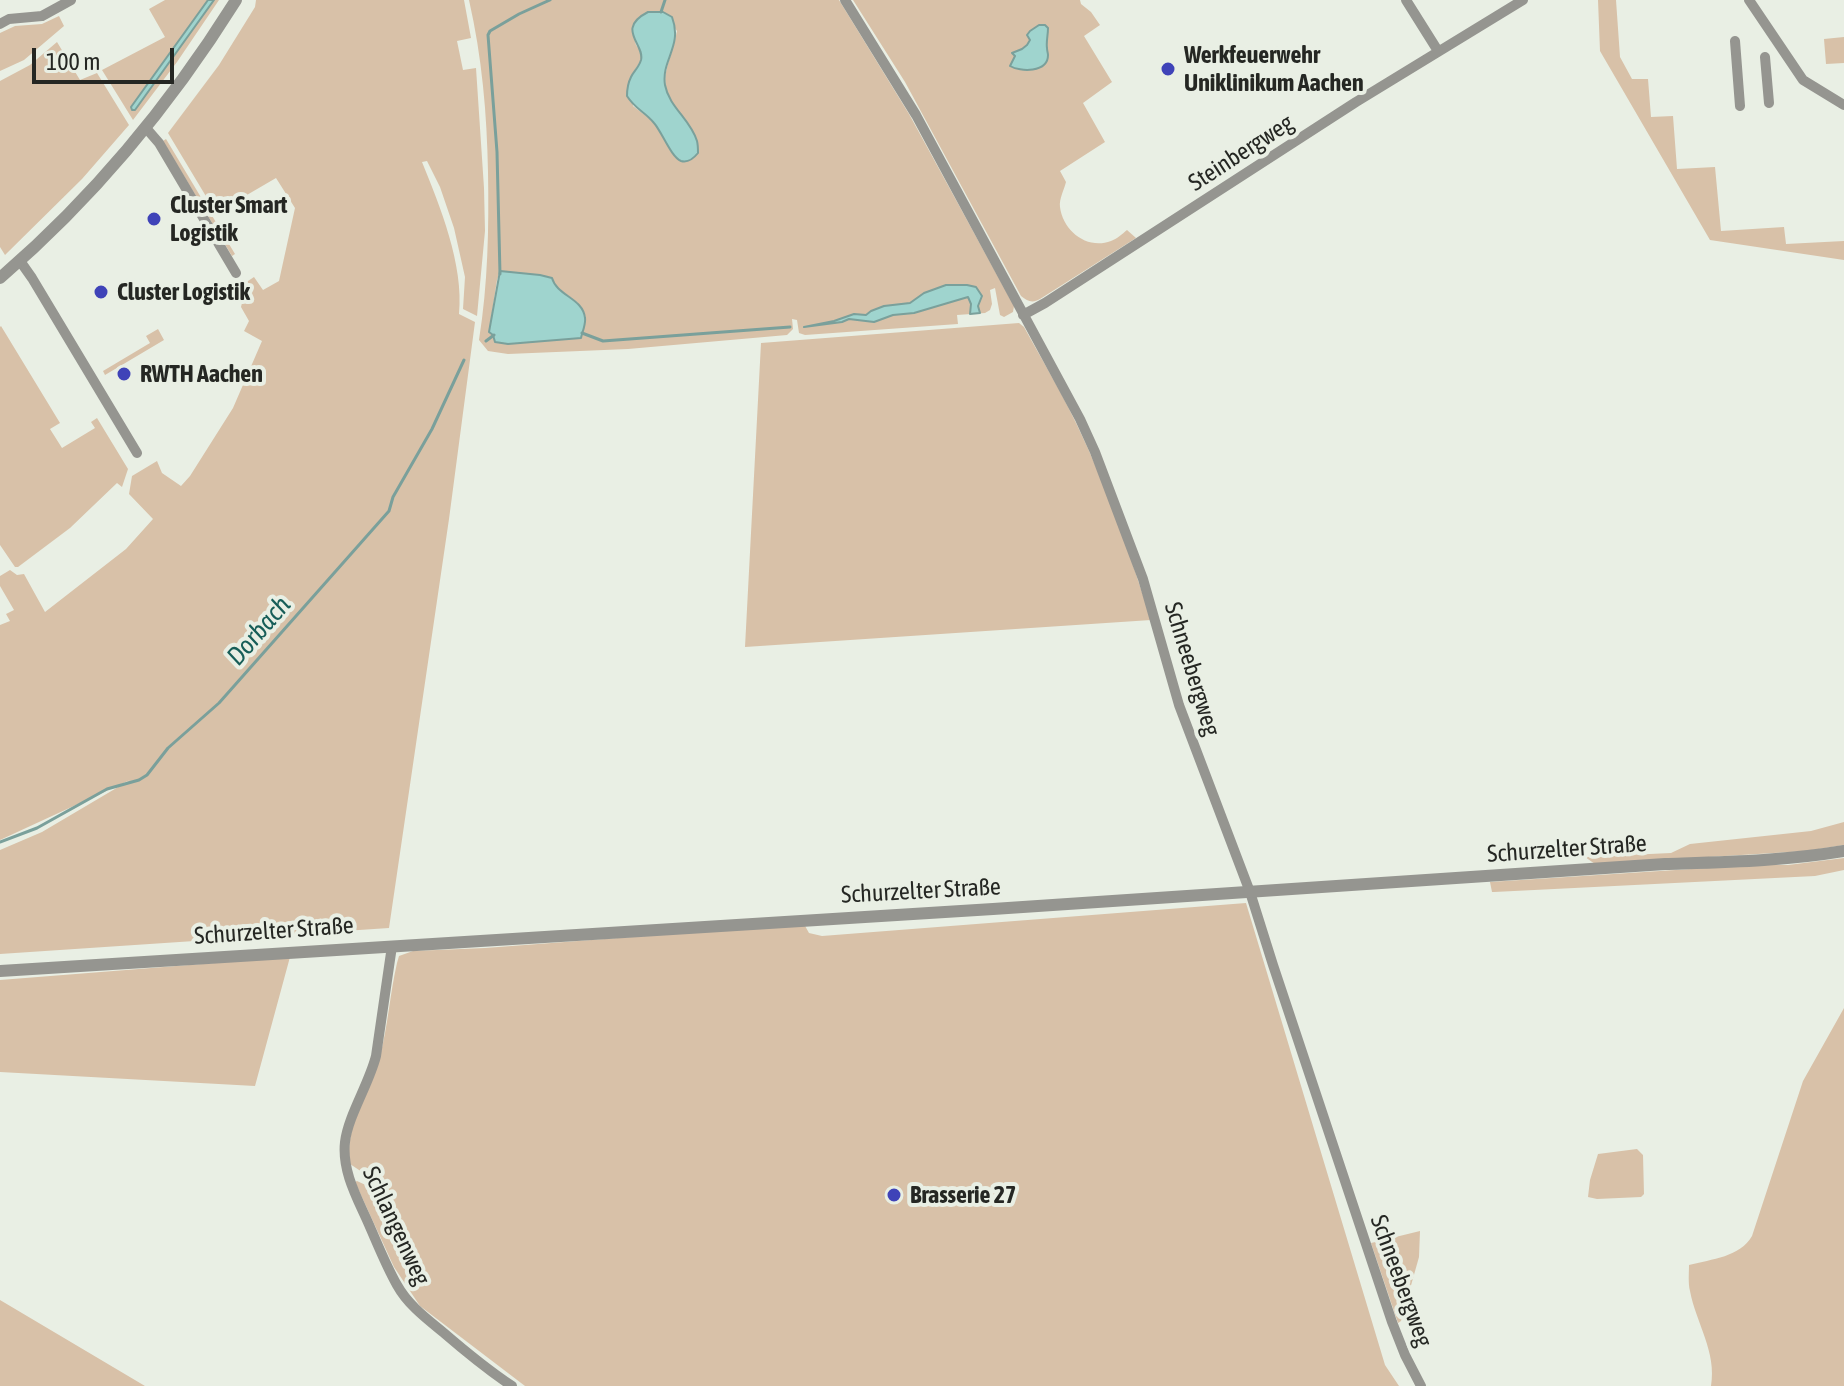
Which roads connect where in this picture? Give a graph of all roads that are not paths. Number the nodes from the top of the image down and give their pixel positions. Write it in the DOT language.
graph roads {
  1 [pos="71,0"];
  2 [pos="236,0"];
  3 [pos="845,0"];
  4 [pos="1406,0"];
  5 [pos="1523,0"];
  6 [pos="1749,0"];
  7 [pos="0,24"];
  8 [pos="1735,41"];
  9 [pos="1438,51"];
  10 [pos="1765,57"];
  11 [pos="1769,103"];
  12 [pos="1844,105"];
  13 [pos="1740,106"];
  14 [pos="146,128"];
  15 [pos="20,261"];
  16 [pos="236,273"];
  17 [pos="0,278"];
  18 [pos="1023,315"];
  19 [pos="137,453"];
  20 [pos="1844,851"];
  21 [pos="1250,892"];
  22 [pos="392,946"];
  23 [pos="0,971"];
  24 [pos="512,1386"];
  25 [pos="1421,1386"];
  1 -- 7 [label="street"];
  2 -- 14 [label="street"];
  3 -- 18 [label="street, Schneebergweg"];
  4 -- 9 [label="street"];
  5 -- 9 [label="street, Steinbergweg"];
  6 -- 12 [label="street"];
  8 -- 13 [label="street"];
  9 -- 18 [label="street, Steinbergweg"];
  10 -- 11 [label="street"];
  14 -- 15 [label="street"];
  14 -- 16 [label="street"];
  15 -- 17 [label="street"];
  15 -- 19 [label="street"];
  18 -- 21 [label="street, Schneebergweg"];
  20 -- 21 [label="street, Schurzelter Straße"];
  21 -- 22 [label="street, Schurzelter Straße"];
  21 -- 25 [label="street, Schneebergweg"];
  22 -- 23 [label="street, Schurzelter Straße"];
  22 -- 24 [label="street, Schlangenweg"];
}
